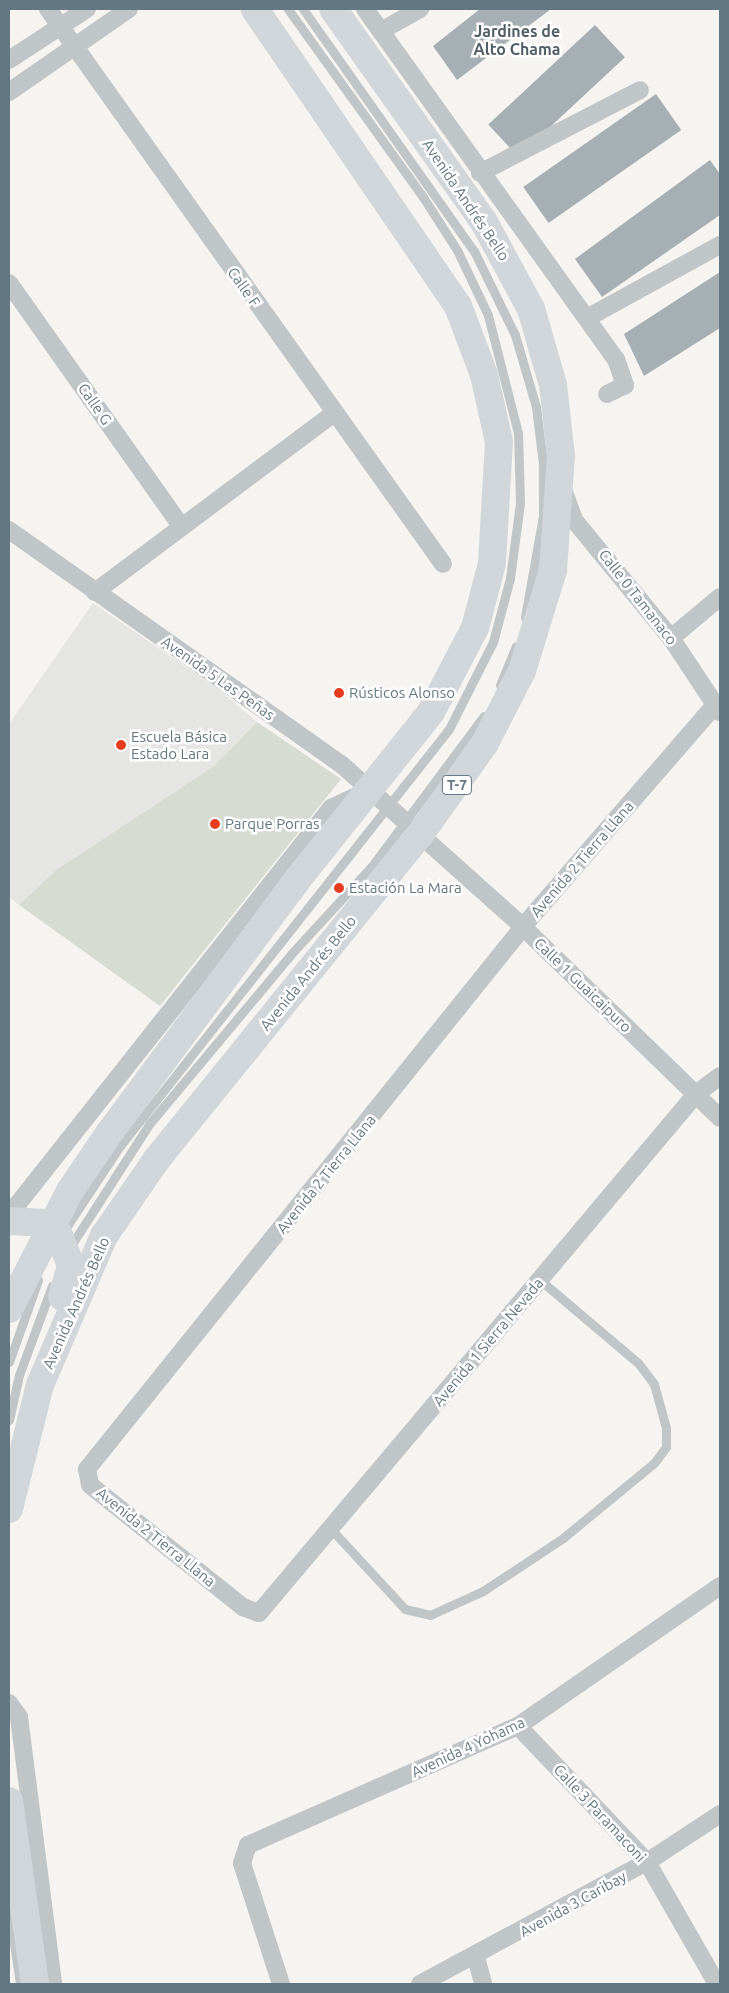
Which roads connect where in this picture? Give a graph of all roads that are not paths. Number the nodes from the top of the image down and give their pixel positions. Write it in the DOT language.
graph roads {
  1 [pos="48,9"];
  2 [pos="87,9"];
  3 [pos="129,9"];
  4 [pos="254,9"];
  5 [pos="288,9"];
  6 [pos="303,9"];
  7 [pos="317,9"];
  8 [pos="333,9"];
  9 [pos="365,9"];
  10 [pos="420,9"];
  11 [pos="59,25"];
  12 [pos="381,31"];
  13 [pos="74,46"];
  14 [pos="9,60"];
  15 [pos="640,90"];
  16 [pos="9,92"];
  17 [pos="407,114"];
  18 [pos="480,174"];
  19 [pos="720,245"];
  20 [pos="9,283"];
  21 [pos="587,318"];
  22 [pos="607,394"];
  23 [pos="334,413"];
  24 [pos="562,481"];
  25 [pos="181,526"];
  26 [pos="9,532"];
  27 [pos="443,564"];
  28 [pos="95,592"];
  29 [pos="720,597"];
  30 [pos="671,638"];
  31 [pos="717,709"];
  32 [pos="381,799"];
  33 [pos="412,829"];
  34 [pos="523,927"];
  35 [pos="720,1076"];
  36 [pos="696,1094"];
  37 [pos="720,1118"];
  38 [pos="11,1219"];
  39 [pos="104,1236"];
  40 [pos="59,1238"];
  41 [pos="32,1262"];
  42 [pos="540,1280"];
  43 [pos="9,1310"];
  44 [pos="9,1362"];
  45 [pos="9,1420"];
  46 [pos="18,1464"];
  47 [pos="9,1509"];
  48 [pos="330,1528"];
  49 [pos="720,1586"];
  50 [pos="260,1613"];
  51 [pos="9,1703"];
  52 [pos="518,1726"];
  53 [pos="9,1801"];
  54 [pos="720,1814"];
  55 [pos="647,1862"];
  56 [pos="9,1910"];
  57 [pos="476,1957"];
  58 [pos="20,1984"];
  59 [pos="35,1984"];
  60 [pos="53,1984"];
  61 [pos="281,1984"];
  62 [pos="420,1984"];
  63 [pos="483,1984"];
  64 [pos="717,1984"];
  1 -- 11 [label="street, Calle F"];
  2 -- 11 [label="street"];
  3 -- 13 [label="street"];
  4 -- 32 [label="highway"];
  5 -- 32 [label="lane"];
  6 -- 33 [label="lane"];
  7 -- 17 [label="highway"];
  8 -- 17 [label="highway, Avenida Andrés Bello / T-7"];
  9 -- 12 [label="street"];
  10 -- 12 [label="street"];
  11 -- 13 [label="street, Calle F"];
  11 -- 14 [label="street"];
  12 -- 18 [label="street"];
  13 -- 16 [label="street"];
  13 -- 23 [label="street, Calle F"];
  15 -- 18 [label="street"];
  17 -- 24 [label="highway, Avenida Andrés Bello / T-7"];
  18 -- 21 [label="street"];
  19 -- 21 [label="street"];
  20 -- 25 [label="street, Calle G"];
  21 -- 22 [label="street"];
  23 -- 25 [label="street"];
  23 -- 27 [label="street, Calle F"];
  24 -- 30 [label="street, Calle 0 Tamanaco"];
  24 -- 33 [label="highway, Avenida Andrés Bello / T-7"];
  25 -- 28 [label="street"];
  26 -- 28 [label="street, Avenida 5 Las Peñas"];
  28 -- 32 [label="street, Avenida 5 Las Peñas"];
  29 -- 30 [label="street"];
  30 -- 31 [label="street, Calle 0 Tamanaco"];
  31 -- 34 [label="street, Avenida 2 Tierra Llana"];
  32 -- 33 [label="street, Avenida 5 Las Peñas"];
  32 -- 38 [label="street"];
  32 -- 40 [label="highway"];
  33 -- 34 [label="street, Calle 1 Guaicaipuro"];
  33 -- 39 [label="highway, Avenida Andrés Bello / T-7"];
  33 -- 40 [label="lane"];
  34 -- 36 [label="street, Calle 1 Guaicaipuro"];
  34 -- 50 [label="street, Avenida 2 Tierra Llana"];
  35 -- 36 [label="street, Avenida 1 Sierra Nevada"];
  36 -- 37 [label="street, Calle 1 Guaicaipuro"];
  36 -- 42 [label="street, Avenida 1 Sierra Nevada"];
  38 -- 40 [label="highway"];
  38 -- 41 [label="highway"];
  39 -- 40 [label="highway"];
  39 -- 46 [label="highway, Avenida Andrés Bello / T-7"];
  40 -- 41 [label="highway"];
  40 -- 44 [label="lane"];
  40 -- 45 [label="lane"];
  40 -- 46 [label="highway"];
  41 -- 43 [label="highway"];
  42 -- 48 [label="street, Avenida 1 Sierra Nevada"];
  42 -- 48 [label="lane"];
  46 -- 47 [label="highway, Avenida Andrés Bello / T-7"];
  48 -- 50 [label="street, Avenida 1 Sierra Nevada"];
  49 -- 52 [label="street, Avenida 4 Yohama"];
  51 -- 60 [label="street"];
  52 -- 55 [label="street, Calle 3 Paramaconi"];
  52 -- 61 [label="street, Avenida 4 Yohama"];
  53 -- 59 [label="highway"];
  54 -- 55 [label="street, Avenida 3 Caribay"];
  55 -- 57 [label="street, Avenida 3 Caribay"];
  55 -- 64 [label="street, Calle 3 Paramaconi"];
  56 -- 58 [label="lane"];
  57 -- 62 [label="street, Avenida 3 Caribay"];
  57 -- 63 [label="street"];
}
